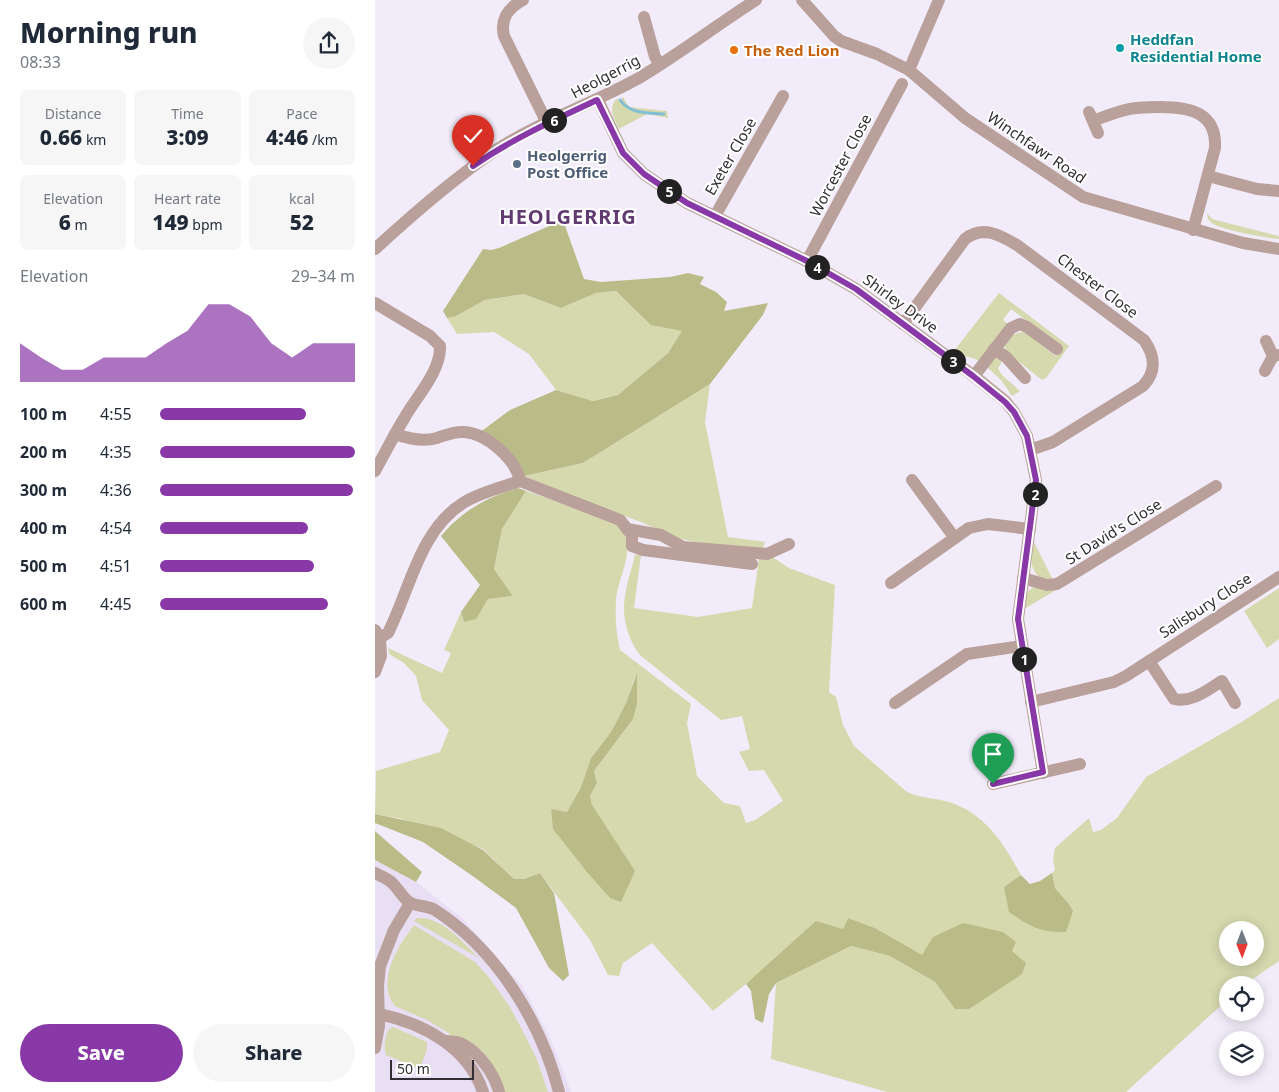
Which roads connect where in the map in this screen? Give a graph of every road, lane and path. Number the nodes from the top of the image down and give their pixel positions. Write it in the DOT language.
graph roads {
  1 [pos="523,0"];
  2 [pos="802,0"];
  3 [pos="939,0"];
  4 [pos="752,1"];
  5 [pos="644,17"];
  6 [pos="660,64"];
  7 [pos="909,70"];
  8 [pos="902,84"];
  9 [pos="783,96"];
  10 [pos="597,100"];
  11 [pos="1093,122"];
  12 [pos="547,123"];
  13 [pos="1208,176"];
  14 [pos="1279,191"];
  15 [pos="715,216"];
  16 [pos="1193,230"];
  17 [pos="375,249"];
  18 [pos="1279,249"];
  19 [pos="807,261"];
  20 [pos="375,303"];
  21 [pos="903,324"];
  22 [pos="1266,341"];
  23 [pos="1057,348"];
  24 [pos="994,349"];
  25 [pos="1276,355"];
  26 [pos="1265,371"];
  27 [pos="973,376"];
  28 [pos="1025,378"];
  29 [pos="395,434"];
  30 [pos="1030,450"];
  31 [pos="375,472"];
  32 [pos="912,480"];
  33 [pos="520,481"];
  34 [pos="1216,486"];
  35 [pos="627,529"];
  36 [pos="1030,530"];
  37 [pos="955,537"];
  38 [pos="789,544"];
  39 [pos="752,564"];
  40 [pos="1279,577"];
  41 [pos="1023,578"];
  42 [pos="891,583"];
  43 [pos="377,634"];
  44 [pos="1021,646"];
  45 [pos="1149,661"];
  46 [pos="375,672"];
  47 [pos="1031,702"];
  48 [pos="895,703"];
  49 [pos="1235,703"];
  50 [pos="1080,764"];
  51 [pos="1043,772"];
  52 [pos="993,784"];
  53 [pos="375,873"];
  54 [pos="410,903"];
  55 [pos="379,1014"];
  56 [pos="445,1041"];
  57 [pos="375,1048"];
  58 [pos="483,1092"];
  59 [pos="499,1092"];
  60 [pos="559,1092"];
  1 -- 12 [label="street"];
  2 -- 7 [label="street, Winchfawr Road"];
  3 -- 7 [label="street"];
  4 -- 6 [label="street, Heolgerrig"];
  5 -- 6 [label="street"];
  6 -- 10 [label="street, Heolgerrig"];
  7 -- 16 [label="street, Winchfawr Road"];
  8 -- 19 [label="street, Worcester Close"];
  9 -- 15 [label="street, Exeter Close"];
  10 -- 12 [label="street, Heolgerrig"];
  10 -- 15 [label="street, Shirley Drive"];
  11 -- 13 [label="street"];
  12 -- 17 [label="street, Heolgerrig"];
  13 -- 14 [label="street"];
  13 -- 16 [label="street"];
  15 -- 19 [label="street, Shirley Drive"];
  16 -- 18 [label="street, Winchfawr Road"];
  19 -- 21 [label="street, Shirley Drive"];
  20 -- 29 [label="street"];
  21 -- 27 [label="street, Shirley Drive"];
  21 -- 30 [label="street, Chester Close"];
  22 -- 25 [label="street"];
  23 -- 24 [label="street"];
  24 -- 27 [label="street"];
  24 -- 28 [label="street"];
  25 -- 26 [label="street"];
  27 -- 30 [label="street, Shirley Drive"];
  29 -- 31 [label="street"];
  29 -- 33 [label="street"];
  30 -- 36 [label="street, Shirley Drive"];
  32 -- 37 [label="street"];
  33 -- 35 [label="street"];
  33 -- 43 [label="street"];
  34 -- 41 [label="street, St David's Close"];
  35 -- 38 [label="street"];
  35 -- 39 [label="street"];
  36 -- 37 [label="street"];
  36 -- 41 [label="street, Shirley Drive"];
  37 -- 42 [label="street"];
  40 -- 45 [label="street, Salisbury Close"];
  41 -- 44 [label="street, Shirley Drive"];
  43 -- 46 [label="street"];
  44 -- 47 [label="street, Shirley Drive"];
  44 -- 48 [label="street"];
  45 -- 47 [label="street, Salisbury Close"];
  45 -- 49 [label="street"];
  47 -- 51 [label="street, Shirley Drive"];
  50 -- 51 [label="street"];
  51 -- 52 [label="street"];
  53 -- 54 [label="street"];
  54 -- 55 [label="street"];
  54 -- 60 [label="street"];
  55 -- 56 [label="street"];
  55 -- 57 [label="street"];
  56 -- 58 [label="street"];
  56 -- 59 [label="street"];
}
